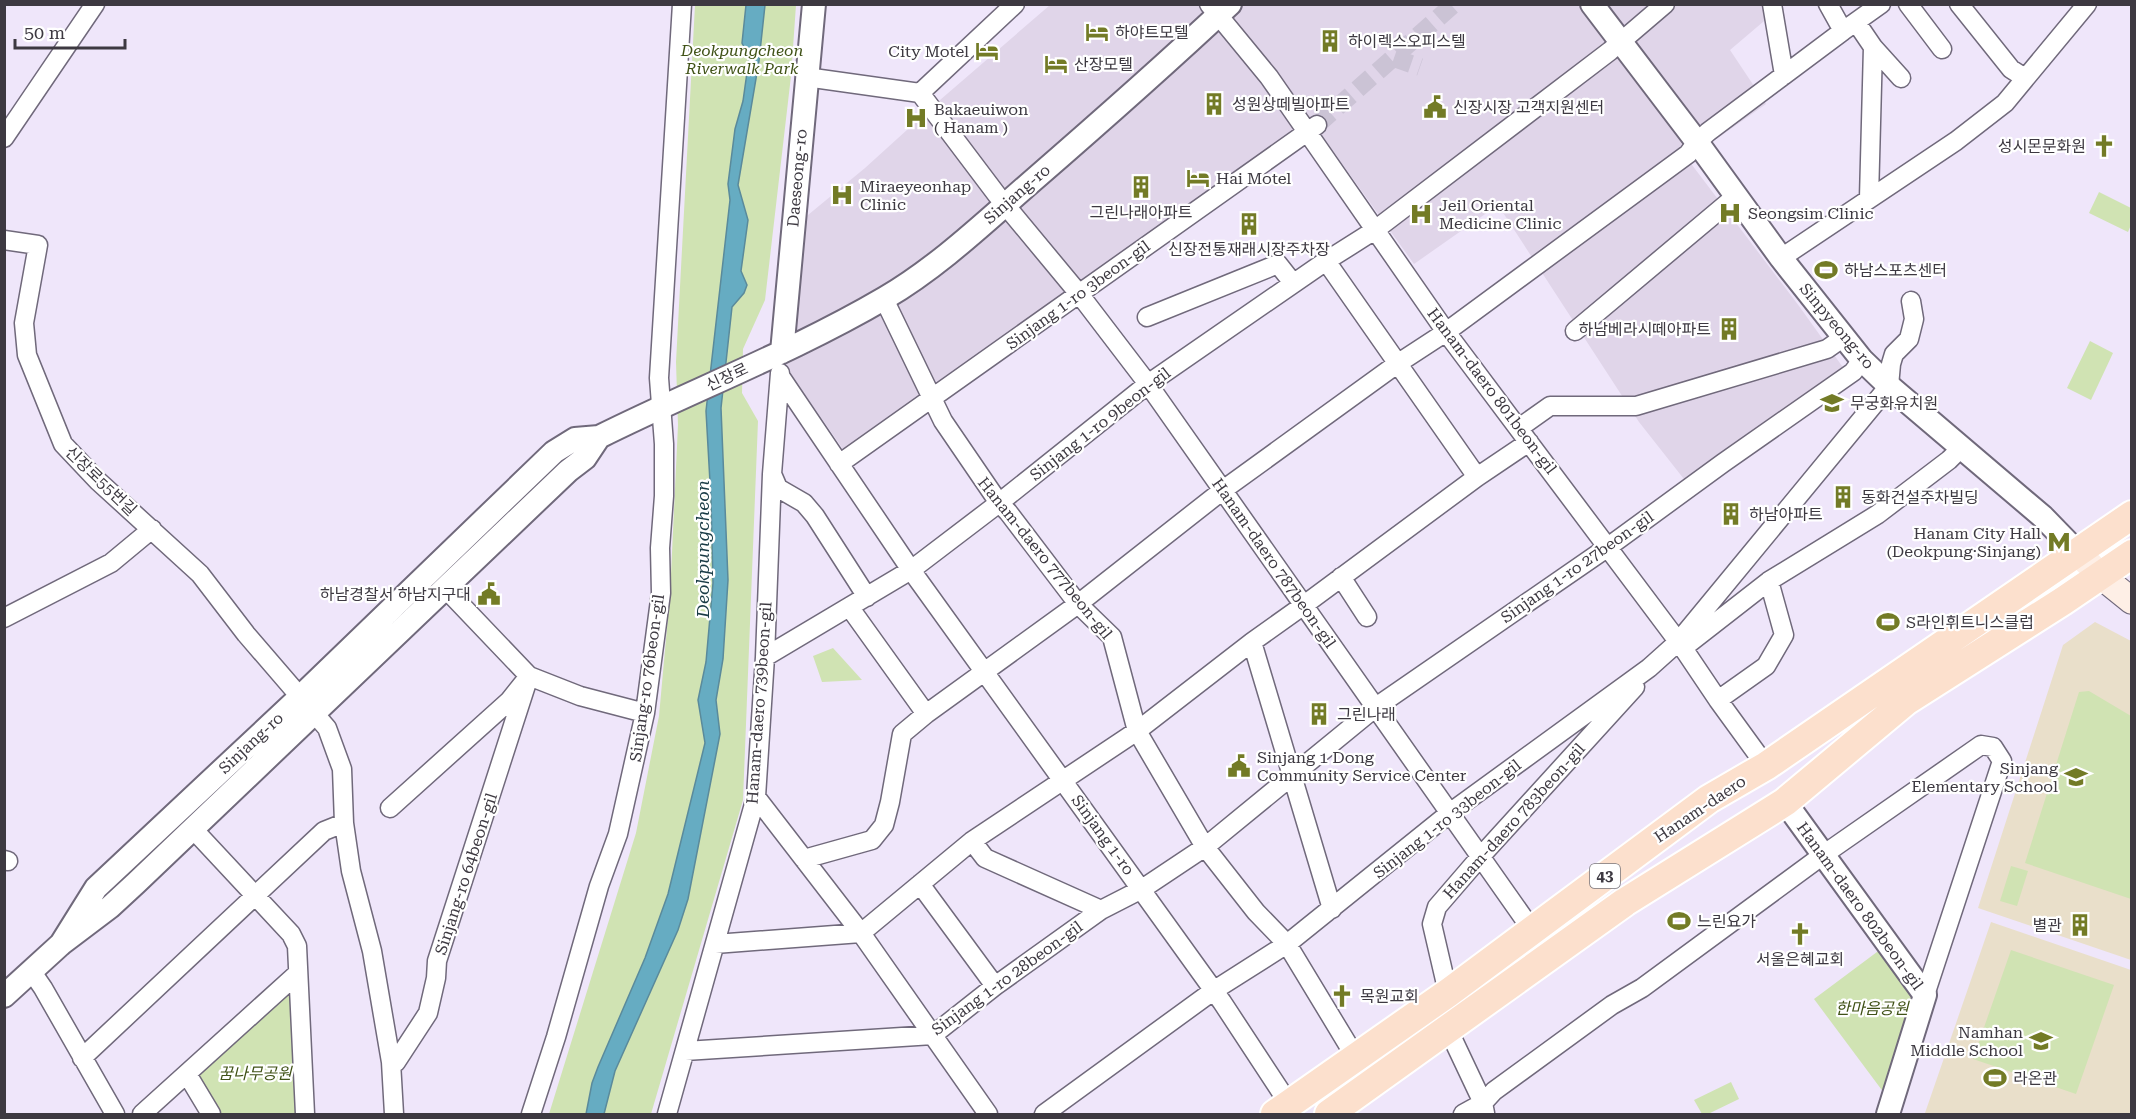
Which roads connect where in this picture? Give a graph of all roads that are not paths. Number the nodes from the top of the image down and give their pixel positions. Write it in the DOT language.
graph roads {
  1 [pos="95,4"];
  2 [pos="682,4"];
  3 [pos="814,4"];
  4 [pos="1592,4"];
  5 [pos="1665,4"];
  6 [pos="1772,4"];
  7 [pos="1828,4"];
  8 [pos="1881,4"];
  9 [pos="1908,4"];
  10 [pos="1959,4"];
  11 [pos="2087,4"];
  12 [pos="1010,6"];
  13 [pos="1219,8"];
  14 [pos="1849,26"];
  15 [pos="1621,42"];
  16 [pos="1873,47"];
  17 [pos="1942,49"];
  18 [pos="1784,75"];
  19 [pos="806,77"];
  20 [pos="1901,78"];
  21 [pos="2025,78"];
  22 [pos="920,93"];
  23 [pos="1313,129"];
  24 [pos="4,138"];
  25 [pos="1697,142"];
  26 [pos="1736,196"];
  27 [pos="1869,198"];
  28 [pos="1006,204"];
  29 [pos="1375,230"];
  30 [pos="4,240"];
  31 [pos="1781,258"];
  32 [pos="1326,261"];
  33 [pos="1293,283"];
  34 [pos="1080,295"];
  35 [pos="884,299"];
  36 [pos="1911,301"];
  37 [pos="1147,317"];
  38 [pos="1575,330"];
  39 [pos="1446,332"];
  40 [pos="1844,337"];
  41 [pos="782,352"];
  42 [pos="1862,360"];
  43 [pos="1397,363"];
  44 [pos="780,376"];
  45 [pos="1148,384"];
  46 [pos="1889,386"];
  47 [pos="932,398"];
  48 [pos="667,405"];
  49 [pos="1524,435"];
  50 [pos="1962,447"];
  51 [pos="839,464"];
  52 [pos="772,474"];
  53 [pos="1478,477"];
  54 [pos="1222,490"];
  55 [pos="999,503"];
  56 [pos="2132,515"];
  57 [pos="152,529"];
  58 [pos="1608,547"];
  59 [pos="2078,553"];
  60 [pos="2132,554"];
  61 [pos="459,559"];
  62 [pos="911,570"];
  63 [pos="2101,576"];
  64 [pos="1341,577"];
  65 [pos="1768,581"];
  66 [pos="445,588"];
  67 [pos="867,597"];
  68 [pos="2132,601"];
  69 [pos="1078,604"];
  70 [pos="1305,605"];
  71 [pos="850,608"];
  72 [pos="1367,617"];
  73 [pos="4,618"];
  74 [pos="1252,642"];
  75 [pos="1681,645"];
  76 [pos="765,657"];
  77 [pos="1649,668"];
  78 [pos="984,671"];
  79 [pos="529,676"];
  80 [pos="1718,700"];
  81 [pos="307,705"];
  82 [pos="1376,707"];
  83 [pos="645,713"];
  84 [pos="926,714"];
  85 [pos="1137,731"];
  86 [pos="1766,766"];
  87 [pos="1292,775"];
  88 [pos="1063,780"];
  89 [pos="756,797"];
  90 [pos="1785,802"];
  91 [pos="390,808"];
  92 [pos="1450,812"];
  93 [pos="344,823"];
  94 [pos="193,829"];
  95 [pos="972,840"];
  96 [pos="1205,847"];
  97 [pos="1823,855"];
  98 [pos="1481,856"];
  99 [pos="804,859"];
  100 [pos="920,884"];
  101 [pos="1142,889"];
  102 [pos="255,896"];
  103 [pos="1332,909"];
  104 [pos="1101,910"];
  105 [pos="1532,930"];
  106 [pos="861,933"];
  107 [pos="60,944"];
  108 [pos="715,944"];
  109 [pos="1287,944"];
  110 [pos="32,972"];
  111 [pos="298,973"];
  112 [pos="995,986"];
  113 [pos="1213,991"];
  114 [pos="1448,993"];
  115 [pos="4,996"];
  116 [pos="1925,996"];
  117 [pos="1448,1029"];
  118 [pos="933,1035"];
  119 [pos="685,1051"];
  120 [pos="82,1058"];
  121 [pos="1356,1058"];
  122 [pos="391,1062"];
  123 [pos="187,1074"];
  124 [pos="1282,1109"];
  125 [pos="1484,1109"];
  126 [pos="116,1114"];
  127 [pos="142,1114"];
  128 [pos="211,1114"];
  129 [pos="305,1114"];
  130 [pos="394,1114"];
  131 [pos="531,1114"];
  132 [pos="667,1114"];
  133 [pos="988,1114"];
  134 [pos="1044,1114"];
  135 [pos="1329,1114"];
  136 [pos="1463,1114"];
  137 [pos="1888,1114"];
  1 -- 24 [label="street"];
  2 -- 48 [label="street, Sinjang-ro 76beon-gil"];
  3 -- 19 [label="street, Daeseong-ro"];
  4 -- 15 [label="street, Sinpyeong-ro"];
  5 -- 15 [label="street, Sinjang 1-ro 9beon-gil"];
  6 -- 18 [label="street"];
  7 -- 14 [label="street"];
  8 -- 14 [label="street"];
  9 -- 17 [label="street"];
  10 -- 21 [label="street"];
  11 -- 21 [label="street"];
  12 -- 22 [label="street"];
  13 -- 23 [label="street, Hanam-daero 801beon-gil"];
  13 -- 28 [label="street, Sinjang-ro"];
  14 -- 16 [label="street"];
  14 -- 18 [label="street"];
  15 -- 25 [label="street, Sinpyeong-ro"];
  15 -- 29 [label="street, Sinjang 1-ro 9beon-gil"];
  16 -- 20 [label="street"];
  16 -- 27 [label="street"];
  18 -- 25 [label="street"];
  19 -- 22 [label="street"];
  19 -- 41 [label="street, Daeseong-ro"];
  21 -- 27 [label="street"];
  22 -- 28 [label="street, Hanam-daero 787beon-gil"];
  23 -- 29 [label="street, Hanam-daero 801beon-gil"];
  23 -- 34 [label="street, Sinjang 1-ro 3beon-gil"];
  25 -- 26 [label="street, Sinpyeong-ro"];
  25 -- 39 [label="street"];
  26 -- 31 [label="street, Sinpyeong-ro"];
  26 -- 38 [label="street"];
  27 -- 31 [label="street"];
  28 -- 34 [label="street, Hanam-daero 787beon-gil"];
  28 -- 35 [label="street, Sinjang-ro"];
  29 -- 32 [label="street, Sinjang 1-ro 9beon-gil"];
  29 -- 39 [label="street, Hanam-daero 801beon-gil"];
  30 -- 57 [label="street, 신장로55번길"];
  31 -- 40 [label="street, Sinpyeong-ro"];
  32 -- 33 [label="street, Sinjang 1-ro 9beon-gil"];
  32 -- 43 [label="street"];
  33 -- 37 [label="street"];
  33 -- 45 [label="street, Sinjang 1-ro 9beon-gil"];
  34 -- 45 [label="street, Hanam-daero 787beon-gil"];
  34 -- 47 [label="street, Sinjang 1-ro 3beon-gil"];
  35 -- 41 [label="street, Sinjang-ro"];
  35 -- 47 [label="street, Hanam-daero 777beon-gil"];
  36 -- 46 [label="street"];
  39 -- 43 [label="street"];
  39 -- 49 [label="street, Hanam-daero 801beon-gil"];
  40 -- 42 [label="street, Sinpyeong-ro"];
  40 -- 49 [label="street"];
  41 -- 44 [label="street, Hanam-daero 739beon-gil"];
  41 -- 48 [label="street, 신장로"];
  42 -- 46 [label="street, Sinpyeong-ro"];
  42 -- 58 [label="street, Sinjang 1-ro 27beon-gil"];
  43 -- 53 [label="street"];
  43 -- 54 [label="street"];
  44 -- 51 [label="street, Sinjang 1-ro"];
  44 -- 52 [label="street, Hanam-daero 739beon-gil"];
  45 -- 54 [label="street, Hanam-daero 787beon-gil"];
  45 -- 55 [label="street, Sinjang 1-ro 9beon-gil"];
  46 -- 50 [label="street, Sinpyeong-ro"];
  46 -- 75 [label="street"];
  47 -- 51 [label="street, Sinjang 1-ro 3beon-gil"];
  47 -- 55 [label="street, Hanam-daero 777beon-gil"];
  48 -- 61 [label="street, Sinjang-ro"];
  48 -- 83 [label="street, Sinjang-ro 76beon-gil"];
  49 -- 53 [label="street"];
  49 -- 58 [label="street, Hanam-daero 801beon-gil"];
  50 -- 59 [label="street, Sinpyeong-ro"];
  50 -- 65 [label="street, Sinjang 1-ro 33beon-gil"];
  51 -- 62 [label="street, Sinjang 1-ro"];
  52 -- 67 [label="street"];
  52 -- 76 [label="street, Hanam-daero 739beon-gil"];
  53 -- 64 [label="street"];
  54 -- 69 [label="street"];
  54 -- 70 [label="street, Hanam-daero 787beon-gil"];
  55 -- 62 [label="street, Sinjang 1-ro 9beon-gil"];
  55 -- 69 [label="street, Hanam-daero 777beon-gil"];
  56 -- 59 [label="main road, Hanam-daero / 43"];
  57 -- 73 [label="street"];
  57 -- 81 [label="street, 신장로55번길"];
  58 -- 75 [label="street, Hanam-daero 801beon-gil"];
  58 -- 82 [label="street, Sinjang 1-ro 27beon-gil"];
  59 -- 63 [label="main road, Sinpyeong-ro"];
  59 -- 86 [label="main road, Hanam-daero / 43"];
  60 -- 63 [label="main road, 43"];
  61 -- 66 [label="street, Sinjang-ro"];
  61 -- 81 [label="street, Sinjang-ro"];
  62 -- 67 [label="street"];
  62 -- 78 [label="street, Sinjang 1-ro"];
  63 -- 68 [label="main road, Sinpyeong-ro"];
  63 -- 90 [label="main road, 43"];
  64 -- 70 [label="street"];
  64 -- 72 [label="street"];
  65 -- 75 [label="street, Sinjang 1-ro 33beon-gil"];
  65 -- 80 [label="street"];
  66 -- 79 [label="street"];
  66 -- 81 [label="street, Sinjang-ro"];
  67 -- 71 [label="street"];
  69 -- 78 [label="street"];
  69 -- 85 [label="street, Hanam-daero 777beon-gil"];
  70 -- 74 [label="street"];
  70 -- 82 [label="street, Hanam-daero 787beon-gil"];
  71 -- 76 [label="street"];
  71 -- 84 [label="street"];
  74 -- 85 [label="street"];
  74 -- 87 [label="street"];
  75 -- 77 [label="street, Sinjang 1-ro 33beon-gil"];
  75 -- 80 [label="street, Hanam-daero 801beon-gil"];
  76 -- 89 [label="street, Hanam-daero 739beon-gil"];
  77 -- 92 [label="street, Sinjang 1-ro 33beon-gil"];
  77 -- 98 [label="street, Hanam-daero 783beon-gil"];
  78 -- 84 [label="street"];
  78 -- 88 [label="street, Sinjang 1-ro"];
  79 -- 83 [label="street"];
  79 -- 91 [label="street"];
  79 -- 122 [label="street, Sinjang-ro 64beon-gil"];
  80 -- 86 [label="street, Hanam-daero 801beon-gil"];
  81 -- 93 [label="street, 신장로55번길"];
  81 -- 94 [label="street, Sinjang-ro"];
  81 -- 107 [label="street, Sinjang-ro"];
  82 -- 87 [label="street, Sinjang 1-ro 27beon-gil"];
  82 -- 92 [label="street, Hanam-daero 787beon-gil"];
  83 -- 131 [label="street, Sinjang-ro 76beon-gil"];
  84 -- 99 [label="street"];
  85 -- 88 [label="street"];
  85 -- 96 [label="street, Hanam-daero 777beon-gil"];
  86 -- 105 [label="main road, Hanam-daero / 43"];
  87 -- 96 [label="street, Sinjang 1-ro 27beon-gil"];
  87 -- 103 [label="street"];
  88 -- 95 [label="street"];
  88 -- 101 [label="street, Sinjang 1-ro"];
  89 -- 99 [label="street"];
  89 -- 108 [label="street, Hanam-daero 739beon-gil"];
  90 -- 97 [label="street, Hanam-daero 802beon-gil"];
  90 -- 117 [label="main road, 43"];
  92 -- 98 [label="street, Hanam-daero 787beon-gil"];
  92 -- 103 [label="street, Sinjang 1-ro 33beon-gil"];
  93 -- 102 [label="street"];
  93 -- 122 [label="street, 신장로55번길"];
  94 -- 102 [label="street"];
  94 -- 107 [label="street, Sinjang-ro"];
  95 -- 100 [label="street"];
  95 -- 104 [label="street"];
  96 -- 101 [label="street, Sinjang 1-ro 27beon-gil"];
  96 -- 109 [label="street, Hanam-daero 777beon-gil"];
  97 -- 116 [label="street, Hanam-daero 802beon-gil"];
  97 -- 116 [label="street"];
  97 -- 125 [label="street"];
  98 -- 105 [label="street, Hanam-daero 787beon-gil"];
  98 -- 114 [label="street, Hanam-daero 783beon-gil"];
  99 -- 106 [label="street"];
  100 -- 106 [label="street"];
  100 -- 112 [label="street"];
  101 -- 104 [label="street, Sinjang 1-ro 28beon-gil"];
  101 -- 113 [label="street, Sinjang 1-ro"];
  102 -- 111 [label="street"];
  102 -- 120 [label="street"];
  103 -- 109 [label="street, Sinjang 1-ro 33beon-gil"];
  104 -- 112 [label="street, Sinjang 1-ro 28beon-gil"];
  105 -- 114 [label="main road, Hanam-daero / 43"];
  106 -- 108 [label="street"];
  106 -- 118 [label="street"];
  107 -- 110 [label="street, Sinjang-ro"];
  108 -- 119 [label="street, Hanam-daero 739beon-gil"];
  109 -- 113 [label="street, Sinjang 1-ro 33beon-gil"];
  109 -- 121 [label="street, Hanam-daero 777beon-gil"];
  110 -- 115 [label="street, Sinjang-ro"];
  110 -- 120 [label="street"];
  111 -- 123 [label="street"];
  111 -- 129 [label="street"];
  112 -- 118 [label="street, Sinjang 1-ro 28beon-gil"];
  113 -- 124 [label="street, Sinjang 1-ro"];
  113 -- 134 [label="street, Sinjang 1-ro 33beon-gil"];
  114 -- 117 [label="street, Hanam-daero 783beon-gil"];
  114 -- 121 [label="main road, Hanam-daero / 43"];
  116 -- 137 [label="street, Hanam-daero 802beon-gil"];
  117 -- 125 [label="street"];
  117 -- 135 [label="main road, 43"];
  118 -- 119 [label="street, Sinjang 1-ro 28beon-gil"];
  118 -- 133 [label="street"];
  119 -- 132 [label="street, Hanam-daero 739beon-gil"];
  120 -- 126 [label="street"];
  121 -- 124 [label="main road, Hanam-daero / 43"];
  122 -- 130 [label="street, 신장로55번길"];
  123 -- 127 [label="street"];
  123 -- 128 [label="street"];
  125 -- 136 [label="street"];
}
